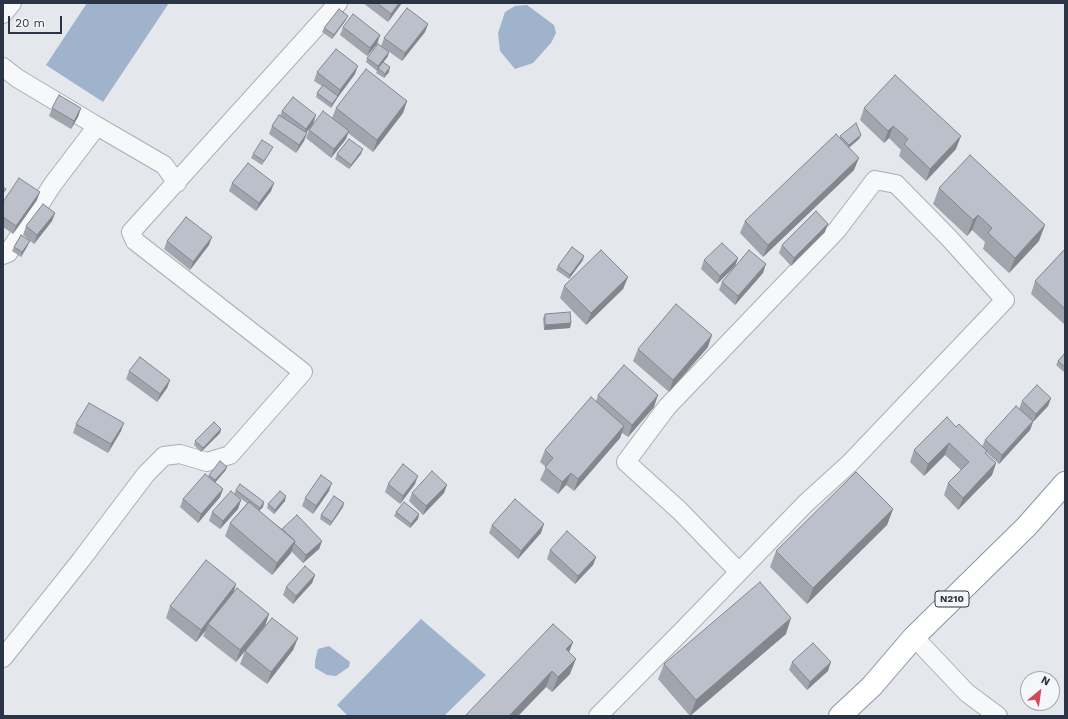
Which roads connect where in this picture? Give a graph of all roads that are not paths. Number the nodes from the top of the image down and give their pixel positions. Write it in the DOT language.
graph roads {
  1 [pos="12,3"];
  2 [pos="338,3"];
  3 [pos="3,14"];
  4 [pos="3,67"];
  5 [pos="97,126"];
  6 [pos="177,183"];
  7 [pos="3,255"];
  8 [pos="1065,483"];
  9 [pos="739,572"];
  10 [pos="914,637"];
  11 [pos="3,658"];
  12 [pos="598,716"];
  13 [pos="840,716"];
  14 [pos="998,716"];
  1 -- 3 [label="street"];
  2 -- 6 [label="street"];
  4 -- 5 [label="street"];
  5 -- 6 [label="street"];
  5 -- 7 [label="street"];
  6 -- 11 [label="street"];
  8 -- 10 [label="highway, N210"];
  9 -- 9 [label="street"];
  9 -- 12 [label="street"];
  10 -- 13 [label="highway, N210"];
  10 -- 14 [label="street"];
}
